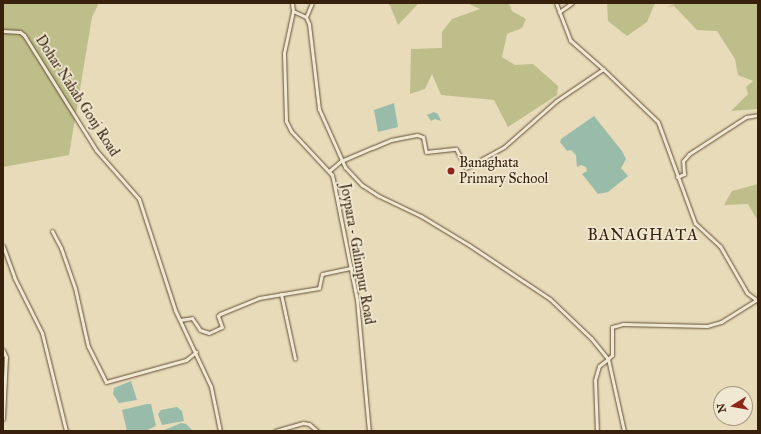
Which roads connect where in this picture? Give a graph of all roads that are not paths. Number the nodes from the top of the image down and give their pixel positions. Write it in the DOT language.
graph roads {
  1 [pos="292,3"];
  2 [pos="312,3"];
  3 [pos="556,3"];
  4 [pos="572,3"];
  5 [pos="293,11"];
  6 [pos="559,12"];
  7 [pos="306,17"];
  8 [pos="3,31"];
  9 [pos="603,69"];
  10 [pos="758,115"];
  11 [pos="341,161"];
  12 [pos="329,171"];
  13 [pos="677,177"];
  14 [pos="52,231"];
  15 [pos="3,246"];
  16 [pos="351,268"];
  17 [pos="281,294"];
  18 [pos="757,301"];
  19 [pos="180,320"];
  20 [pos="3,350"];
  21 [pos="196,352"];
  22 [pos="295,359"];
  23 [pos="608,359"];
  24 [pos="3,419"];
  25 [pos="66,431"];
  26 [pos="220,431"];
  27 [pos="274,431"];
  28 [pos="317,431"];
  29 [pos="369,431"];
  30 [pos="597,431"];
  31 [pos="624,431"];
  1 -- 5 [label="street, Joypara - Galimpur Road"];
  2 -- 7 [label="street"];
  3 -- 6 [label="street"];
  4 -- 6 [label="street"];
  5 -- 7 [label="street"];
  5 -- 12 [label="street, Joypara - Galimpur Road"];
  6 -- 9 [label="street"];
  7 -- 11 [label="street"];
  8 -- 19 [label="street, Dohar Nabab Gonj Road"];
  9 -- 11 [label="street"];
  9 -- 13 [label="street"];
  10 -- 13 [label="street"];
  11 -- 12 [label="street"];
  11 -- 23 [label="street"];
  12 -- 16 [label="street, Joypara - Galimpur Road"];
  13 -- 18 [label="street"];
  14 -- 21 [label="street"];
  15 -- 25 [label="street"];
  16 -- 17 [label="street"];
  16 -- 29 [label="street, Joypara - Galimpur Road"];
  17 -- 19 [label="street"];
  17 -- 22 [label="street"];
  18 -- 23 [label="street"];
  19 -- 21 [label="street, Dohar Nabab Gonj Road"];
  20 -- 24 [label="street"];
  21 -- 26 [label="street, Dohar Nabab Gonj Road"];
  23 -- 30 [label="street"];
  23 -- 31 [label="street"];
  27 -- 28 [label="street"];
}
